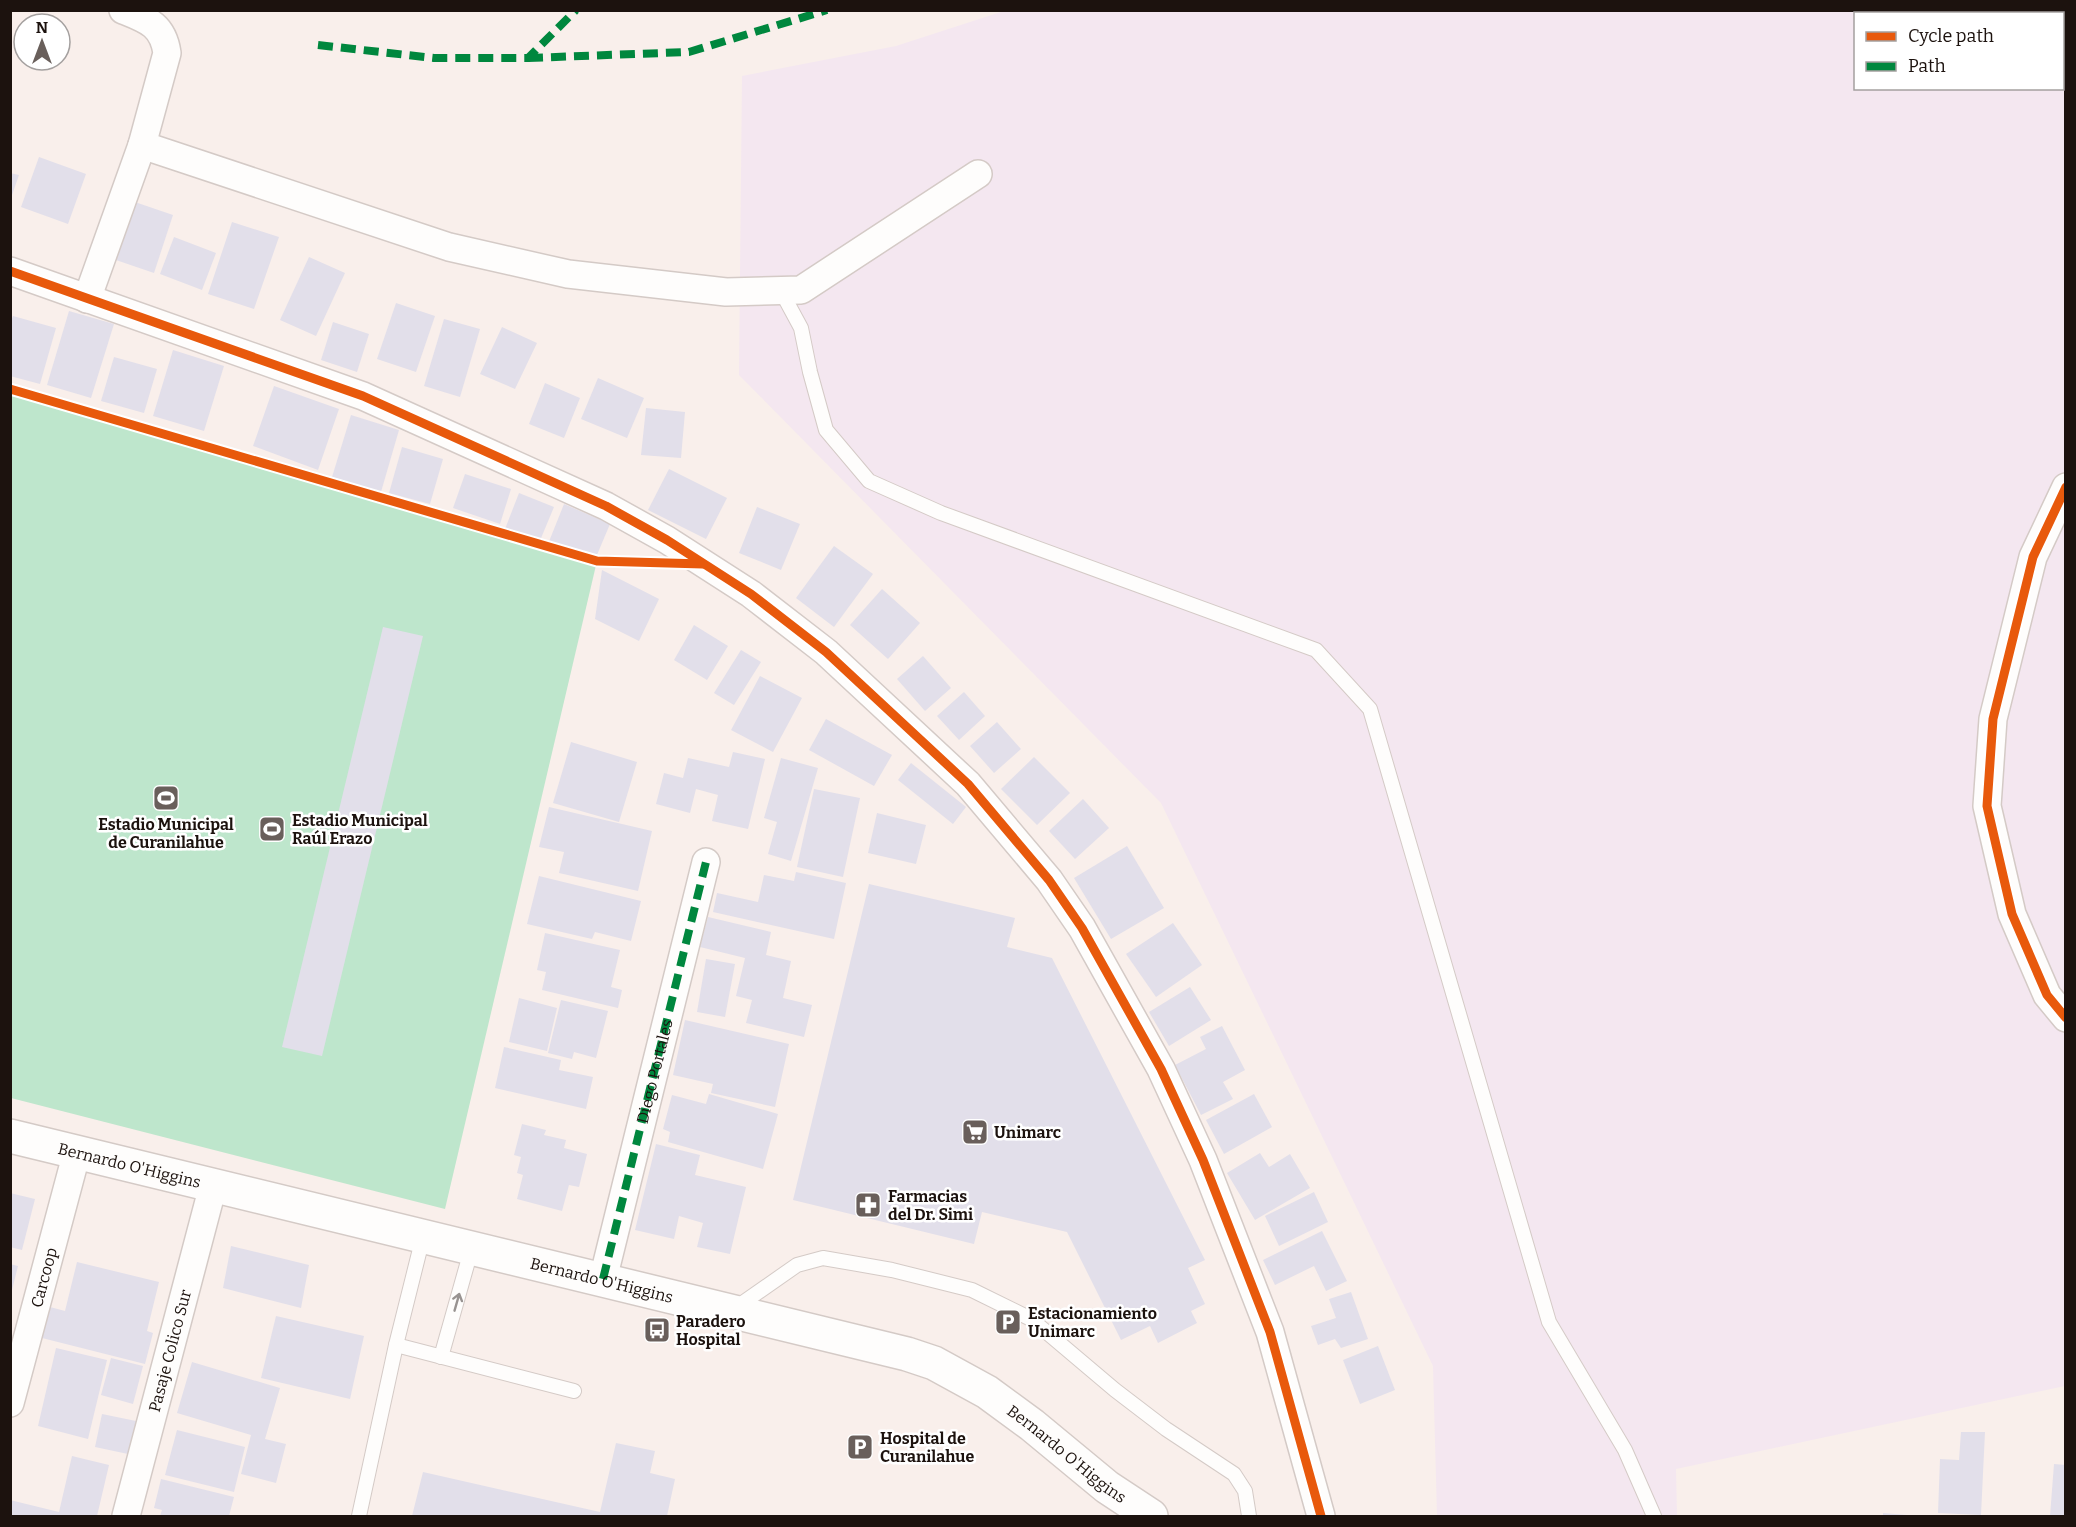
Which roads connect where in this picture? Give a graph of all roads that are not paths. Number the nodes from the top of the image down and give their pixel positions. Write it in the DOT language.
graph roads {
  1 [pos="123,10"];
  2 [pos="142,145"];
  3 [pos="978,174"];
  4 [pos="10,271"];
  5 [pos="781,291"];
  6 [pos="87,299"];
  7 [pos="2066,487"];
  8 [pos="706,862"];
  9 [pos="2066,1018"];
  10 [pos="10,1136"];
  11 [pos="77,1152"];
  12 [pos="213,1186"];
  13 [pos="423,1235"];
  14 [pos="472,1247"];
  15 [pos="603,1279"];
  16 [pos="732,1311"];
  17 [pos="396,1345"];
  18 [pos="441,1357"];
  19 [pos="574,1391"];
  20 [pos="10,1403"];
  21 [pos="126,1516"];
  22 [pos="359,1516"];
  23 [pos="1151,1516"];
  24 [pos="1249,1516"];
  25 [pos="1321,1516"];
  26 [pos="1654,1516"];
  1 -- 2 [label="street"];
  2 -- 5 [label="street"];
  2 -- 6 [label="street"];
  3 -- 5 [label="street"];
  4 -- 6 [label="street"];
  5 -- 26 [label="lane"];
  6 -- 25 [label="street"];
  7 -- 9 [label="street"];
  8 -- 15 [label="street, Diego Portales"];
  10 -- 11 [label="main road, Bernardo O'Higgins"];
  11 -- 12 [label="main road, Bernardo O'Higgins"];
  11 -- 20 [label="street, Carcoop"];
  12 -- 13 [label="main road, Bernardo O'Higgins"];
  12 -- 21 [label="street, Pasaje Colico Sur"];
  13 -- 14 [label="main road, Bernardo O'Higgins"];
  13 -- 17 [label="lane"];
  14 -- 15 [label="main road, Bernardo O'Higgins"];
  18 -- 14 [label="lane, one-way"];
  15 -- 16 [label="main road, Bernardo O'Higgins"];
  16 -- 23 [label="main road, Bernardo O'Higgins"];
  16 -- 24 [label="lane"];
  17 -- 18 [label="lane"];
  17 -- 22 [label="lane"];
  18 -- 19 [label="lane"];
}
